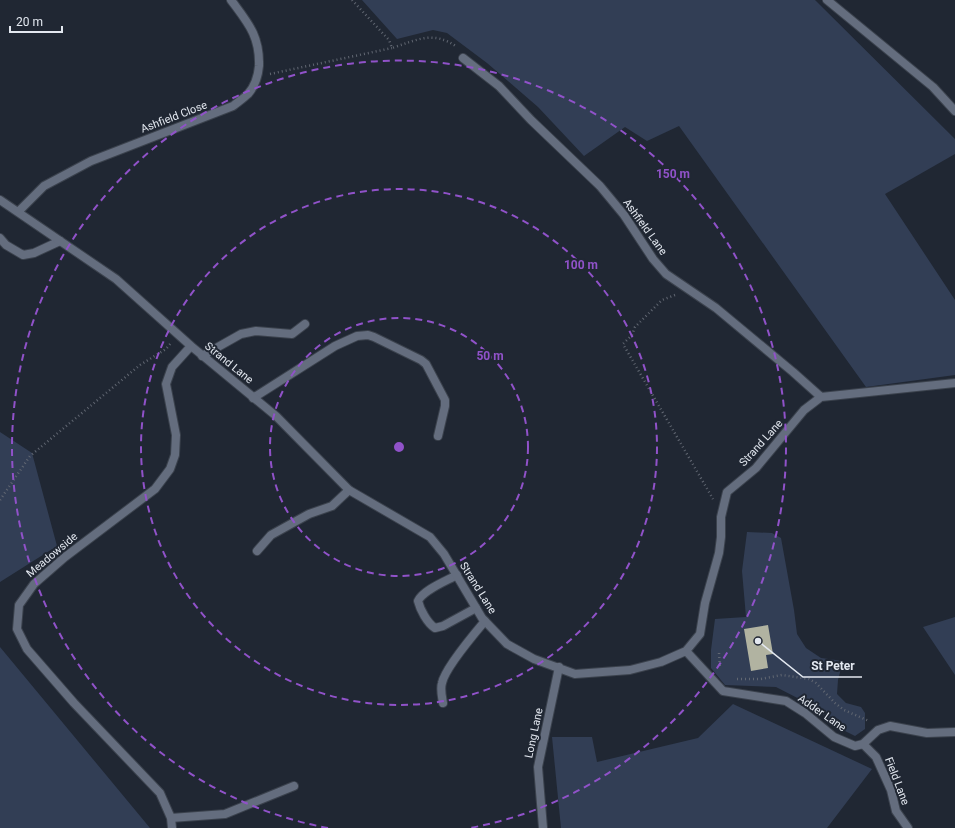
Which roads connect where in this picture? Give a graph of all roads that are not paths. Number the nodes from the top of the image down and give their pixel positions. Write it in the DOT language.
graph roads {
  1 [pos="231,0"];
  2 [pos="828,0"];
  3 [pos="462,58"];
  4 [pos="955,111"];
  5 [pos="0,200"];
  6 [pos="18,212"];
  7 [pos="0,238"];
  8 [pos="60,240"];
  9 [pos="305,324"];
  10 [pos="191,346"];
  11 [pos="202,356"];
  12 [pos="955,383"];
  13 [pos="821,397"];
  14 [pos="254,398"];
  15 [pos="438,436"];
  16 [pos="349,490"];
  17 [pos="257,551"];
  18 [pos="457,575"];
  19 [pos="476,608"];
  20 [pos="485,621"];
  21 [pos="686,651"];
  22 [pos="559,667"];
  23 [pos="442,703"];
  24 [pos="955,732"];
  25 [pos="863,744"];
  26 [pos="294,786"];
  27 [pos="171,818"];
  28 [pos="172,828"];
  29 [pos="543,828"];
  30 [pos="908,828"];
  1 -- 6 [label="street, Ashfield Close"];
  2 -- 4 [label="street"];
  3 -- 13 [label="street, Ashfield Lane"];
  5 -- 6 [label="street, Strand Lane"];
  6 -- 8 [label="street, Strand Lane"];
  7 -- 8 [label="street"];
  8 -- 10 [label="street, Strand Lane"];
  9 -- 11 [label="street"];
  10 -- 11 [label="street, Strand Lane"];
  10 -- 27 [label="street, Meadowside"];
  11 -- 14 [label="street, Strand Lane"];
  12 -- 13 [label="street"];
  13 -- 21 [label="street, Strand Lane"];
  14 -- 15 [label="street"];
  14 -- 16 [label="street, Strand Lane"];
  16 -- 17 [label="street"];
  16 -- 18 [label="street, Strand Lane"];
  18 -- 19 [label="street, Strand Lane"];
  18 -- 19 [label="street"];
  19 -- 20 [label="street, Strand Lane"];
  20 -- 22 [label="street, Strand Lane"];
  20 -- 23 [label="street"];
  21 -- 22 [label="street, Strand Lane"];
  21 -- 25 [label="street, Adder Lane"];
  22 -- 29 [label="street, Long Lane"];
  24 -- 25 [label="street"];
  25 -- 30 [label="street, Field Lane"];
  26 -- 27 [label="street"];
  27 -- 28 [label="street, Meadowside"];
}
